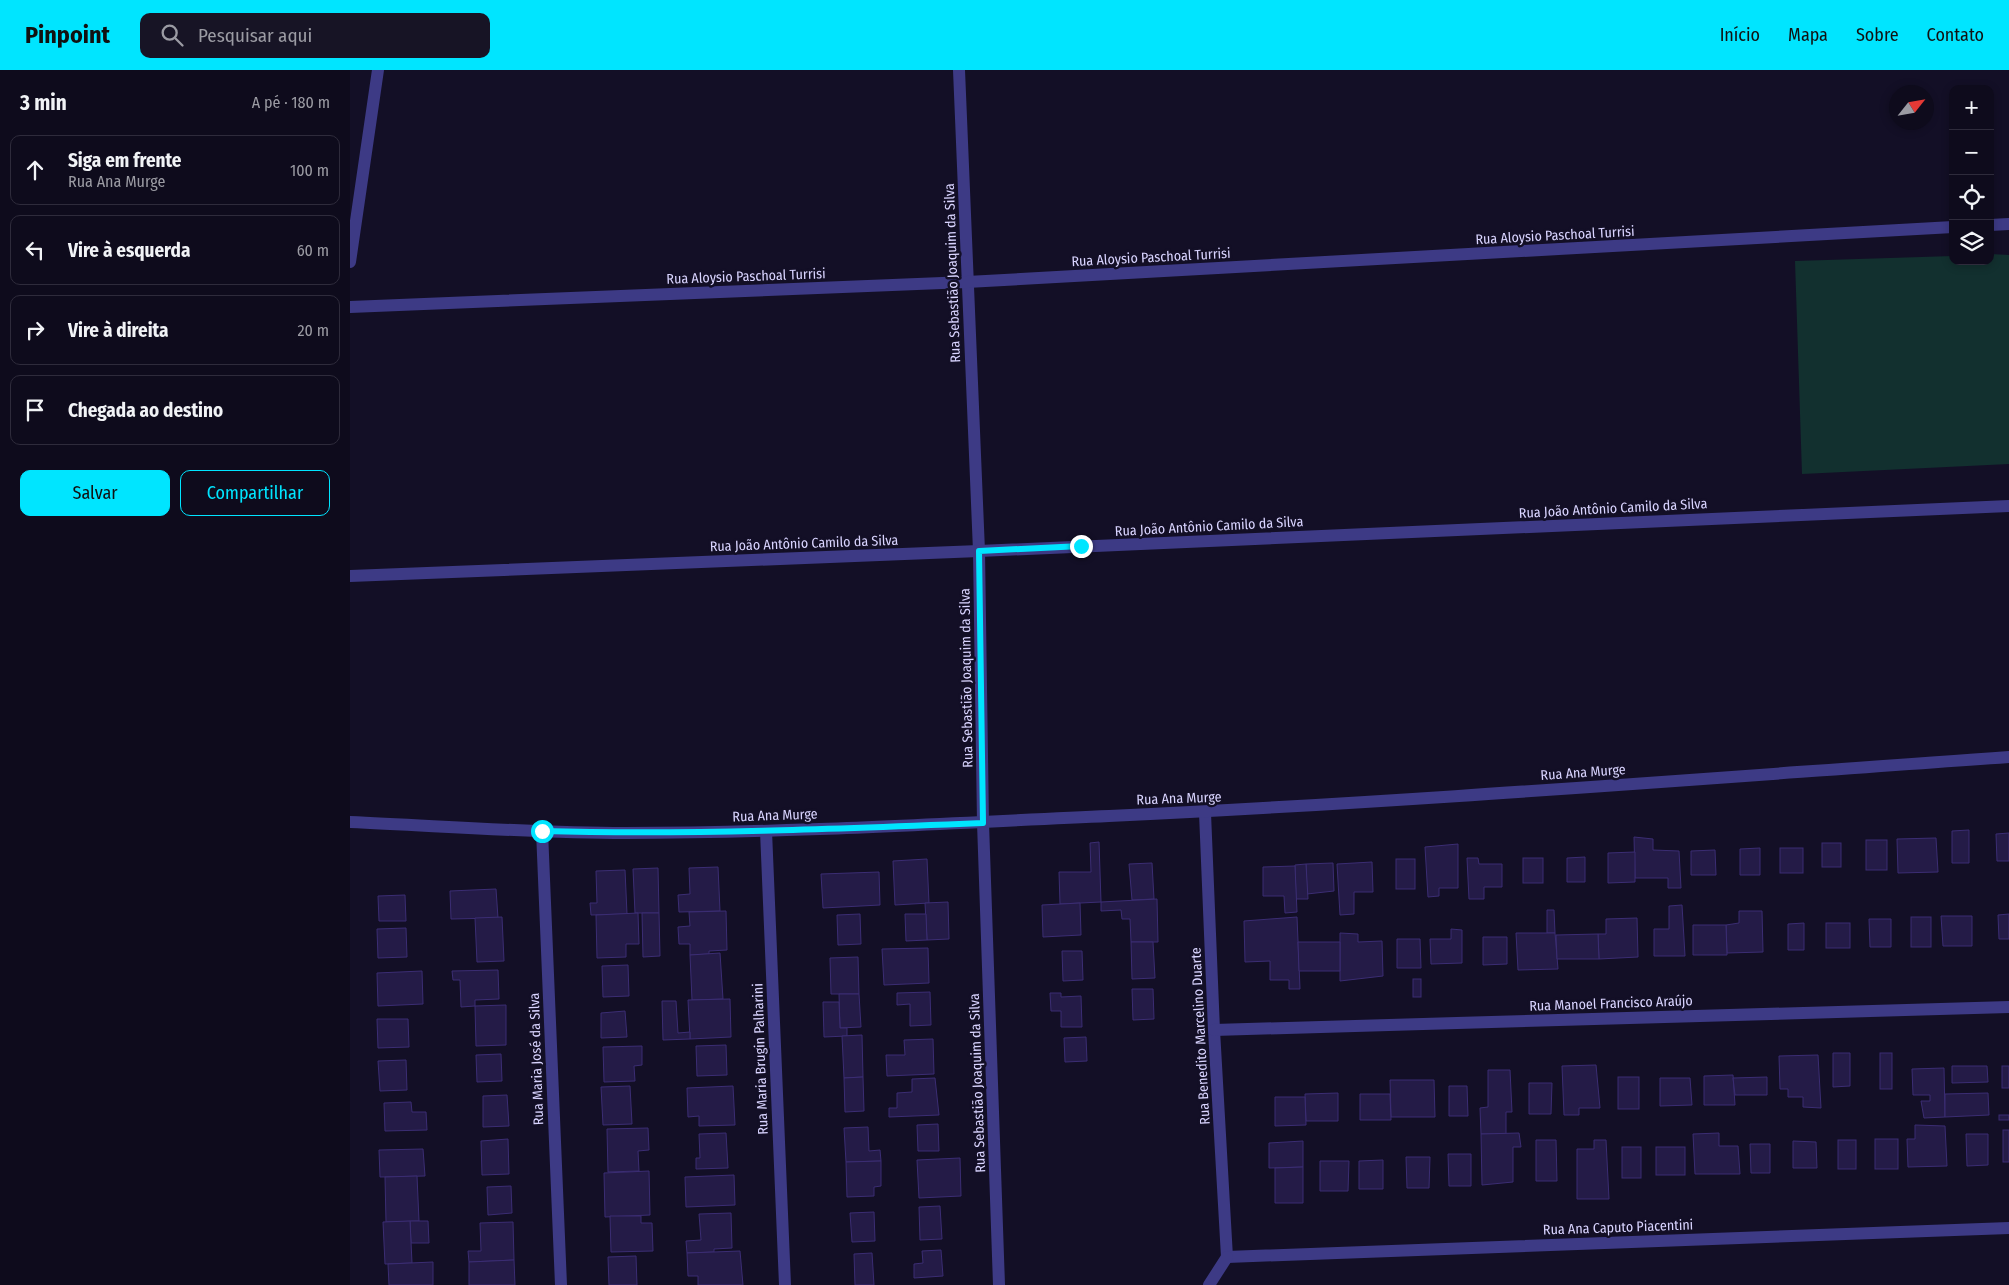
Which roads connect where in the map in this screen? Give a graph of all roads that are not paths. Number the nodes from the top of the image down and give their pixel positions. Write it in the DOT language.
graph roads {
  1 [pos="378,70"];
  2 [pos="959,70"];
  3 [pos="2009,224"];
  4 [pos="1994,225"];
  5 [pos="1949,228"];
  6 [pos="350,262"];
  7 [pos="967,282"];
  8 [pos="350,307"];
  9 [pos="2009,506"];
  10 [pos="979,551"];
  11 [pos="350,576"];
  12 [pos="2009,757"];
  13 [pos="1205,813"];
  14 [pos="350,822"];
  15 [pos="983,823"];
  16 [pos="542,831"];
  17 [pos="766,831"];
  18 [pos="2009,1006"];
  19 [pos="1214,1030"];
  20 [pos="2009,1228"];
  21 [pos="1227,1257"];
  22 [pos="561,1285"];
  23 [pos="785,1285"];
  24 [pos="998,1285"];
  25 [pos="1209,1285"];
  1 -- 6 [label="street"];
  2 -- 7 [label="street, Rua Sebastião Joaquim da Silva"];
  3 -- 4 [label="street"];
  5 -- 7 [label="street, Rua Aloysio Paschoal Turrisi"];
  7 -- 8 [label="street, Rua Aloysio Paschoal Turrisi"];
  7 -- 10 [label="street, Rua Sebastião Joaquim da Silva"];
  9 -- 10 [label="street, Rua João Antônio Camilo da Silva"];
  10 -- 11 [label="street, Rua João Antônio Camilo da Silva"];
  10 -- 15 [label="street, Rua Sebastião Joaquim da Silva"];
  12 -- 13 [label="street, Rua Ana Murge"];
  13 -- 15 [label="street, Rua Ana Murge"];
  13 -- 19 [label="street, Rua Benedito Marcelino Duarte"];
  14 -- 16 [label="street, Rua Ana Murge"];
  15 -- 17 [label="street, Rua Ana Murge"];
  15 -- 24 [label="street, Rua Sebastião Joaquim da Silva"];
  16 -- 17 [label="street, Rua Ana Murge"];
  16 -- 22 [label="street, Rua Maria José da Silva"];
  17 -- 23 [label="street, Rua Maria Brugin Palharini"];
  18 -- 19 [label="street, Rua Manoel Francisco Araújo"];
  19 -- 21 [label="street, Rua Benedito Marcelino Duarte"];
  20 -- 21 [label="street, Rua Ana Caputo Piacentini"];
  21 -- 25 [label="street"];
}
